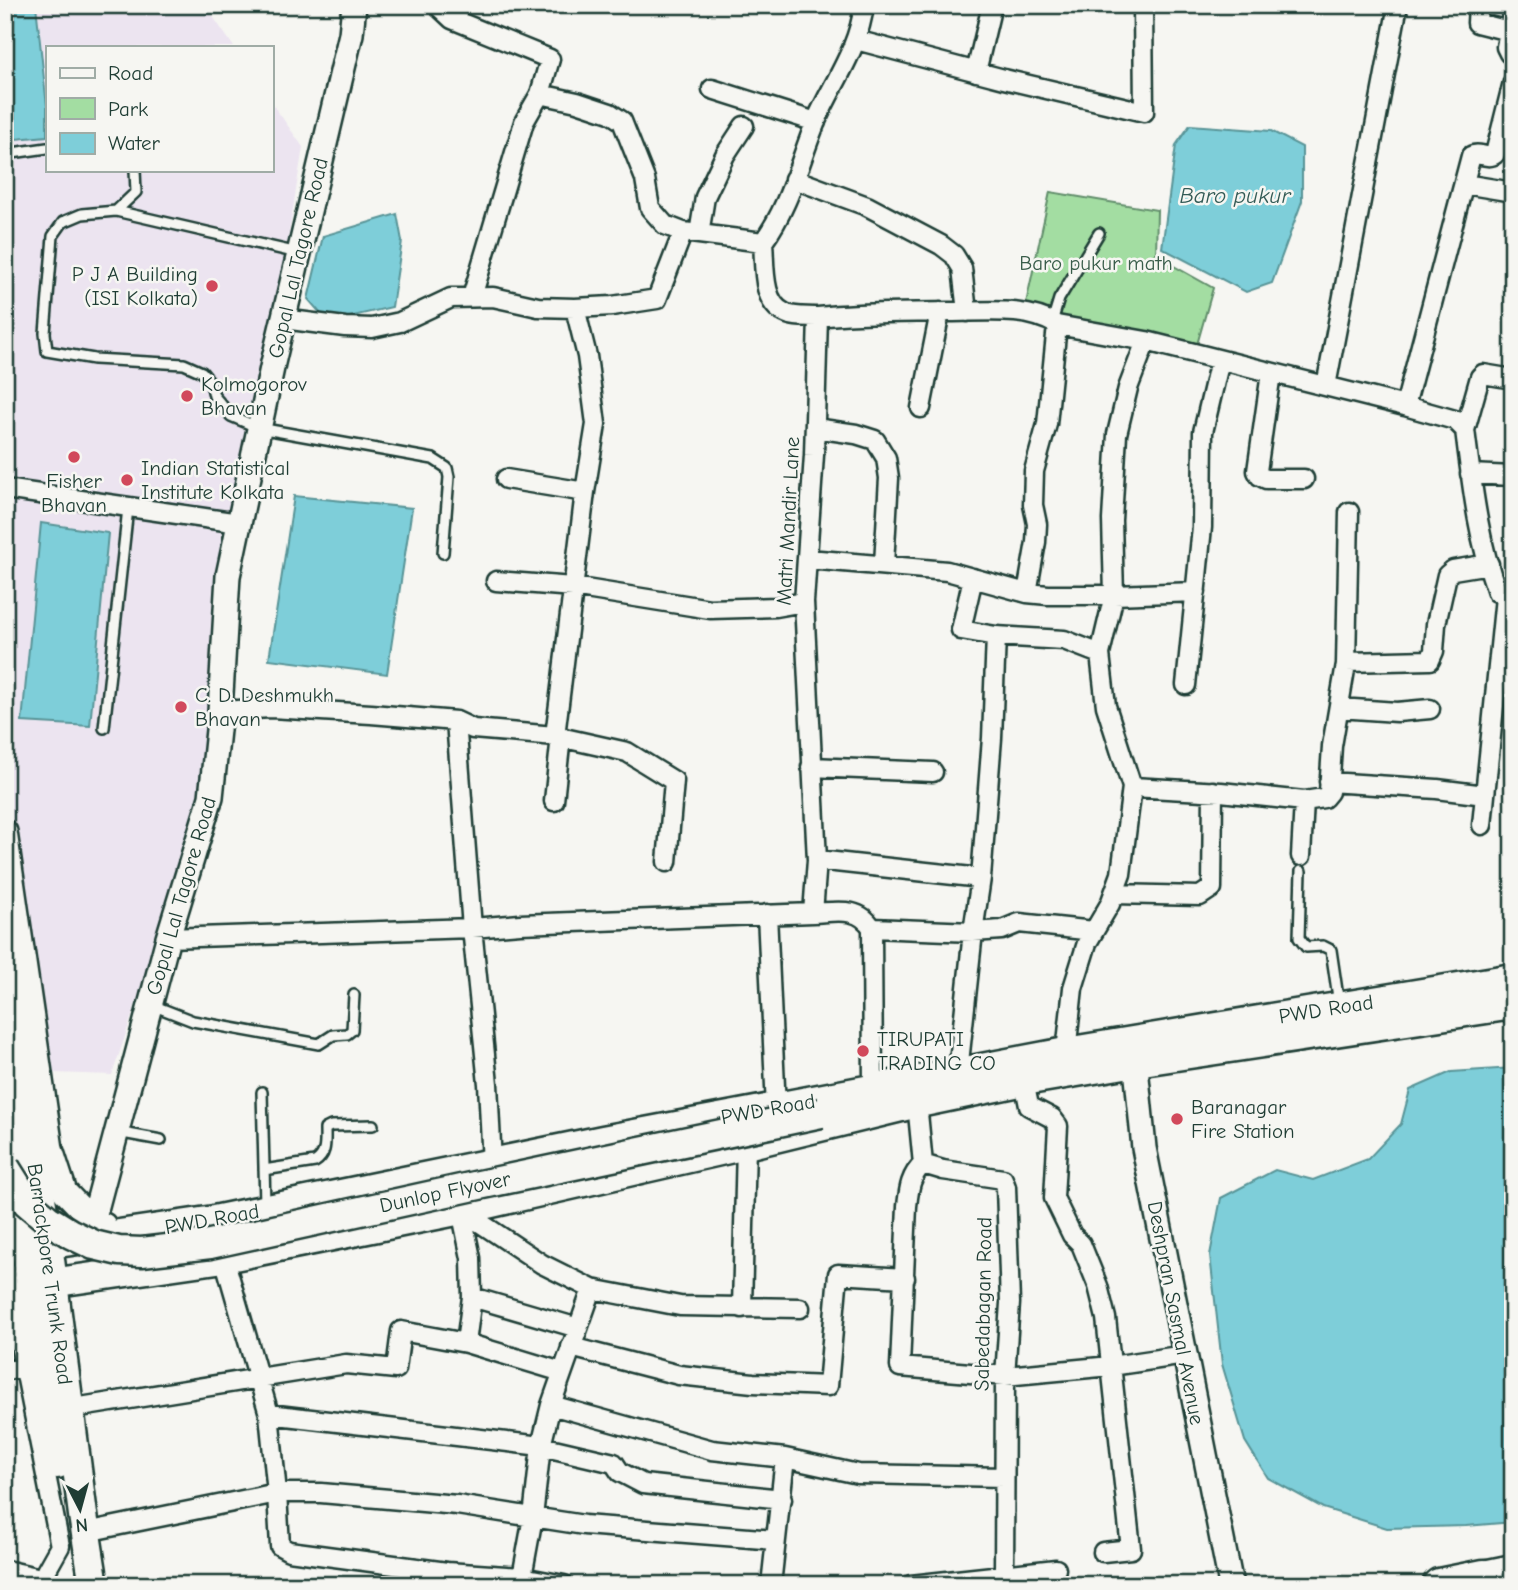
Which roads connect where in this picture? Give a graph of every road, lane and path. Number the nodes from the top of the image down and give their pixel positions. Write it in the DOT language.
graph roads {
  1 [pos="355,5"];
  2 [pos="864,5"];
  3 [pos="992,5"];
  4 [pos="1143,5"];
  5 [pos="1398,5"];
  6 [pos="1478,5"];
  7 [pos="443,8"];
  8 [pos="1513,9"];
  9 [pos="1509,31"];
  10 [pos="856,40"];
  11 [pos="1513,53"];
  12 [pos="976,72"];
  13 [pos="1513,82"];
  14 [pos="712,89"];
  15 [pos="540,94"];
  16 [pos="816,122"];
  17 [pos="744,126"];
  18 [pos="46,148"];
  19 [pos="5,154"];
  20 [pos="135,172"];
  21 [pos="794,179"];
  22 [pos="1464,184"];
  23 [pos="1513,191"];
  24 [pos="116,211"];
  25 [pos="691,233"];
  26 [pos="1099,233"];
  27 [pos="763,242"];
  28 [pos="299,253"];
  29 [pos="472,298"];
  30 [pos="575,307"];
  31 [pos="940,312"];
  32 [pos="967,312"];
  33 [pos="818,317"];
  34 [pos="283,319"];
  35 [pos="1054,323"];
  36 [pos="1146,341"];
  37 [pos="1220,360"];
  38 [pos="1271,373"];
  39 [pos="1513,379"];
  40 [pos="1326,386"];
  41 [pos="1405,405"];
  42 [pos="921,408"];
  43 [pos="259,428"];
  44 [pos="815,428"];
  45 [pos="1465,430"];
  46 [pos="1471,474"];
  47 [pos="1513,476"];
  48 [pos="506,479"];
  49 [pos="1304,479"];
  50 [pos="5,489"];
  51 [pos="585,492"];
  52 [pos="128,508"];
  53 [pos="1349,512"];
  54 [pos="239,523"];
  55 [pos="443,553"];
  56 [pos="808,559"];
  57 [pos="884,564"];
  58 [pos="1489,564"];
  59 [pos="972,578"];
  60 [pos="496,581"];
  61 [pos="573,587"];
  62 [pos="1196,592"];
  63 [pos="1027,593"];
  64 [pos="1114,596"];
  65 [pos="1509,598"];
  66 [pos="804,602"];
  67 [pos="996,636"];
  68 [pos="1100,654"];
  69 [pos="1346,662"];
  70 [pos="1186,684"];
  71 [pos="1339,708"];
  72 [pos="1430,709"];
  73 [pos="220,711"];
  74 [pos="457,721"];
  75 [pos="104,728"];
  76 [pos="559,736"];
  77 [pos="811,767"];
  78 [pos="933,772"];
  79 [pos="1329,782"];
  80 [pos="1132,787"];
  81 [pos="1213,791"];
  82 [pos="1485,795"];
  83 [pos="554,801"];
  84 [pos="1304,801"];
  85 [pos="1482,825"];
  86 [pos="5,832"];
  87 [pos="817,860"];
  88 [pos="667,862"];
  89 [pos="1301,864"];
  90 [pos="981,878"];
  91 [pos="1114,894"];
  92 [pos="813,913"];
  93 [pos="767,914"];
  94 [pos="472,928"];
  95 [pos="872,928"];
  96 [pos="1094,931"];
  97 [pos="973,932"];
  98 [pos="168,938"];
  99 [pos="5,964"];
  100 [pos="1511,986"];
  101 [pos="354,995"];
  102 [pos="150,1004"];
  103 [pos="1339,1006"];
  104 [pos="1135,1051"];
  105 [pos="1066,1052"];
  106 [pos="958,1072"];
  107 [pos="1024,1081"];
  108 [pos="873,1089"];
  109 [pos="262,1092"];
  110 [pos="915,1104"];
  111 [pos="5,1105"];
  112 [pos="776,1108"];
  113 [pos="373,1125"];
  114 [pos="115,1132"];
  115 [pos="161,1140"];
  116 [pos="746,1145"];
  117 [pos="7,1158"];
  118 [pos="492,1164"];
  119 [pos="923,1164"];
  120 [pos="264,1170"];
  121 [pos="265,1209"];
  122 [pos="461,1210"];
  123 [pos="93,1221"];
  124 [pos="126,1234"];
  125 [pos="26,1254"];
  126 [pos="224,1258"];
  127 [pos="905,1278"];
  128 [pos="41,1285"];
  129 [pos="592,1289"];
  130 [pos="472,1297"];
  131 [pos="742,1308"];
  132 [pos="800,1308"];
  133 [pos="578,1328"];
  134 [pos="466,1343"];
  135 [pos="571,1347"];
  136 [pos="1185,1355"];
  137 [pos="1111,1366"];
  138 [pos="25,1368"];
  139 [pos="5,1370"];
  140 [pos="562,1372"];
  141 [pos="1004,1376"];
  142 [pos="257,1378"];
  143 [pos="551,1405"];
  144 [pos="68,1409"];
  145 [pos="269,1414"];
  146 [pos="541,1446"];
  147 [pos="785,1458"];
  148 [pos="1004,1477"];
  149 [pos="277,1493"];
  150 [pos="782,1499"];
  151 [pos="533,1517"];
  152 [pos="86,1532"];
  153 [pos="775,1541"];
  154 [pos="1103,1552"];
  155 [pos="1056,1569"];
  156 [pos="1498,1573"];
  157 [pos="1004,1574"];
  158 [pos="522,1577"];
  159 [pos="25,1581"];
  160 [pos="75,1585"];
  161 [pos="94,1585"];
  162 [pos="564,1585"];
  163 [pos="771,1585"];
  164 [pos="911,1585"];
  165 [pos="1231,1585"];
  166 [pos="1440,1585"];
  1 -- 28 [label="street, Gopal Lal Tagore Road"];
  2 -- 10 [label="street"];
  3 -- 12 [label="street"];
  4 -- 12 [label="street"];
  5 -- 40 [label="street"];
  6 -- 9 [label="street"];
  7 -- 15 [label="street"];
  8 -- 9 [label="street"];
  9 -- 11 [label="street"];
  10 -- 12 [label="street"];
  10 -- 16 [label="street"];
  13 -- 22 [label="street"];
  14 -- 16 [label="street"];
  15 -- 25 [label="street"];
  15 -- 29 [label="street"];
  16 -- 21 [label="street"];
  17 -- 25 [label="street"];
  18 -- 19 [label="lane"];
  20 -- 24 [label="lane"];
  21 -- 27 [label="street"];
  21 -- 32 [label="street"];
  22 -- 23 [label="street"];
  22 -- 41 [label="street"];
  24 -- 28 [label="lane"];
  24 -- 43 [label="lane"];
  25 -- 27 [label="street"];
  25 -- 30 [label="street"];
  26 -- 35 [label="lane"];
  27 -- 33 [label="street"];
  28 -- 34 [label="street, Gopal Lal Tagore Road"];
  29 -- 30 [label="street"];
  29 -- 34 [label="street"];
  30 -- 51 [label="street"];
  31 -- 32 [label="street"];
  31 -- 33 [label="street"];
  31 -- 42 [label="street"];
  32 -- 35 [label="street"];
  33 -- 44 [label="street, Matri Mandir Lane"];
  34 -- 43 [label="street, Gopal Lal Tagore Road"];
  35 -- 36 [label="street"];
  35 -- 63 [label="street"];
  36 -- 37 [label="street"];
  36 -- 64 [label="street"];
  37 -- 38 [label="street"];
  37 -- 62 [label="street"];
  38 -- 40 [label="street"];
  38 -- 49 [label="street"];
  39 -- 45 [label="street"];
  40 -- 41 [label="street"];
  41 -- 45 [label="street"];
  43 -- 54 [label="street, Gopal Lal Tagore Road"];
  43 -- 55 [label="lane"];
  44 -- 56 [label="street, Matri Mandir Lane"];
  44 -- 57 [label="street"];
  45 -- 46 [label="street"];
  46 -- 47 [label="street"];
  46 -- 58 [label="street"];
  48 -- 51 [label="street"];
  50 -- 52 [label="street"];
  51 -- 61 [label="street"];
  52 -- 54 [label="street"];
  52 -- 75 [label="lane"];
  53 -- 69 [label="street"];
  54 -- 73 [label="street, Gopal Lal Tagore Road"];
  56 -- 57 [label="street"];
  56 -- 66 [label="street, Matri Mandir Lane"];
  57 -- 59 [label="street"];
  58 -- 65 [label="street"];
  58 -- 69 [label="street"];
  59 -- 63 [label="street"];
  59 -- 67 [label="street"];
  60 -- 61 [label="street"];
  61 -- 66 [label="street"];
  61 -- 76 [label="street"];
  62 -- 64 [label="street"];
  62 -- 70 [label="street"];
  63 -- 64 [label="street"];
  64 -- 68 [label="street"];
  65 -- 82 [label="street"];
  66 -- 77 [label="street, Matri Mandir Lane"];
  67 -- 68 [label="street"];
  67 -- 90 [label="street"];
  68 -- 80 [label="street"];
  69 -- 71 [label="street"];
  71 -- 72 [label="street"];
  71 -- 79 [label="street"];
  73 -- 74 [label="street"];
  73 -- 98 [label="street, Gopal Lal Tagore Road"];
  74 -- 76 [label="street"];
  74 -- 94 [label="street"];
  76 -- 83 [label="street"];
  76 -- 88 [label="street"];
  77 -- 78 [label="street"];
  77 -- 87 [label="street, Matri Mandir Lane"];
  79 -- 82 [label="street"];
  79 -- 84 [label="street"];
  80 -- 81 [label="street"];
  80 -- 91 [label="street"];
  81 -- 84 [label="street"];
  81 -- 91 [label="street"];
  82 -- 85 [label="street"];
  84 -- 89 [label="street"];
  86 -- 123 [label="street"];
  87 -- 90 [label="street"];
  87 -- 92 [label="street, Matri Mandir Lane"];
  89 -- 103 [label="lane"];
  90 -- 97 [label="street"];
  91 -- 96 [label="street"];
  92 -- 93 [label="street"];
  92 -- 95 [label="street"];
  93 -- 94 [label="street"];
  93 -- 112 [label="street"];
  94 -- 98 [label="street"];
  94 -- 118 [label="street"];
  95 -- 97 [label="street"];
  95 -- 108 [label="street"];
  96 -- 97 [label="street"];
  96 -- 105 [label="street"];
  97 -- 106 [label="street"];
  98 -- 102 [label="street, Gopal Lal Tagore Road"];
  99 -- 125 [label="main road, Barrackpore Trunk Road"];
  100 -- 103 [label="main road, PWD Road"];
  100 -- 104 [label="main road, PWD Road"];
  101 -- 102 [label="lane"];
  102 -- 114 [label="street, Gopal Lal Tagore Road"];
  103 -- 104 [label="main road, PWD Road"];
  104 -- 105 [label="main road, PWD Road"];
  104 -- 107 [label="main road, PWD Road"];
  104 -- 136 [label="street, Deshpran Sasmal Avenue"];
  105 -- 106 [label="main road, PWD Road"];
  106 -- 108 [label="main road, PWD Road"];
  107 -- 110 [label="main road, PWD Road"];
  107 -- 137 [label="street"];
  108 -- 112 [label="main road, PWD Road"];
  109 -- 120 [label="lane"];
  110 -- 116 [label="main road, PWD Road"];
  110 -- 117 [label="main road, Dunlop Flyover, bridge"];
  110 -- 119 [label="street"];
  111 -- 117 [label="main road, Barrackpore Trunk Road"];
  112 -- 118 [label="main road, PWD Road"];
  113 -- 120 [label="lane"];
  114 -- 115 [label="lane"];
  114 -- 123 [label="street, Gopal Lal Tagore Road"];
  116 -- 122 [label="main road, PWD Road"];
  116 -- 131 [label="street"];
  117 -- 125 [label="main road, Barrackpore Trunk Road"];
  118 -- 121 [label="main road, PWD Road"];
  119 -- 127 [label="street"];
  119 -- 141 [label="street, Sabedabagan Road"];
  120 -- 121 [label="lane"];
  121 -- 124 [label="main road, PWD Road"];
  122 -- 126 [label="main road, PWD Road"];
  122 -- 129 [label="street"];
  122 -- 130 [label="street"];
  123 -- 124 [label="street"];
  124 -- 125 [label="main road, PWD Road"];
  125 -- 128 [label="main road, Barrackpore Trunk Road"];
  125 -- 138 [label="street"];
  126 -- 128 [label="main road, PWD Road"];
  126 -- 142 [label="street"];
  127 -- 135 [label="street"];
  127 -- 141 [label="street"];
  128 -- 144 [label="main road, Barrackpore Trunk Road"];
  128 -- 160 [label="main road, Barrackpore Trunk Road"];
  129 -- 131 [label="street"];
  129 -- 133 [label="street"];
  130 -- 133 [label="street"];
  130 -- 134 [label="street"];
  131 -- 132 [label="street"];
  133 -- 135 [label="street"];
  134 -- 140 [label="street"];
  134 -- 142 [label="street"];
  135 -- 140 [label="street"];
  136 -- 137 [label="street"];
  136 -- 165 [label="street, Deshpran Sasmal Avenue"];
  137 -- 141 [label="street"];
  137 -- 154 [label="street"];
  138 -- 139 [label="street"];
  138 -- 159 [label="street"];
  140 -- 143 [label="street"];
  141 -- 148 [label="street, Sabedabagan Road"];
  142 -- 144 [label="street"];
  142 -- 145 [label="street"];
  143 -- 146 [label="street"];
  143 -- 147 [label="street"];
  144 -- 152 [label="main road, Barrackpore Trunk Road"];
  145 -- 146 [label="street"];
  145 -- 149 [label="street"];
  146 -- 150 [label="street"];
  146 -- 151 [label="street"];
  147 -- 148 [label="street"];
  147 -- 150 [label="street"];
  148 -- 157 [label="street, Sabedabagan Road"];
  149 -- 151 [label="street"];
  149 -- 152 [label="street"];
  149 -- 158 [label="street"];
  150 -- 153 [label="street"];
  151 -- 153 [label="street"];
  151 -- 158 [label="street"];
  152 -- 161 [label="main road, Barrackpore Trunk Road"];
  153 -- 163 [label="street"];
  155 -- 157 [label="street"];
  156 -- 166 [label="highway"];
  157 -- 164 [label="street"];
  158 -- 162 [label="street"];
}
